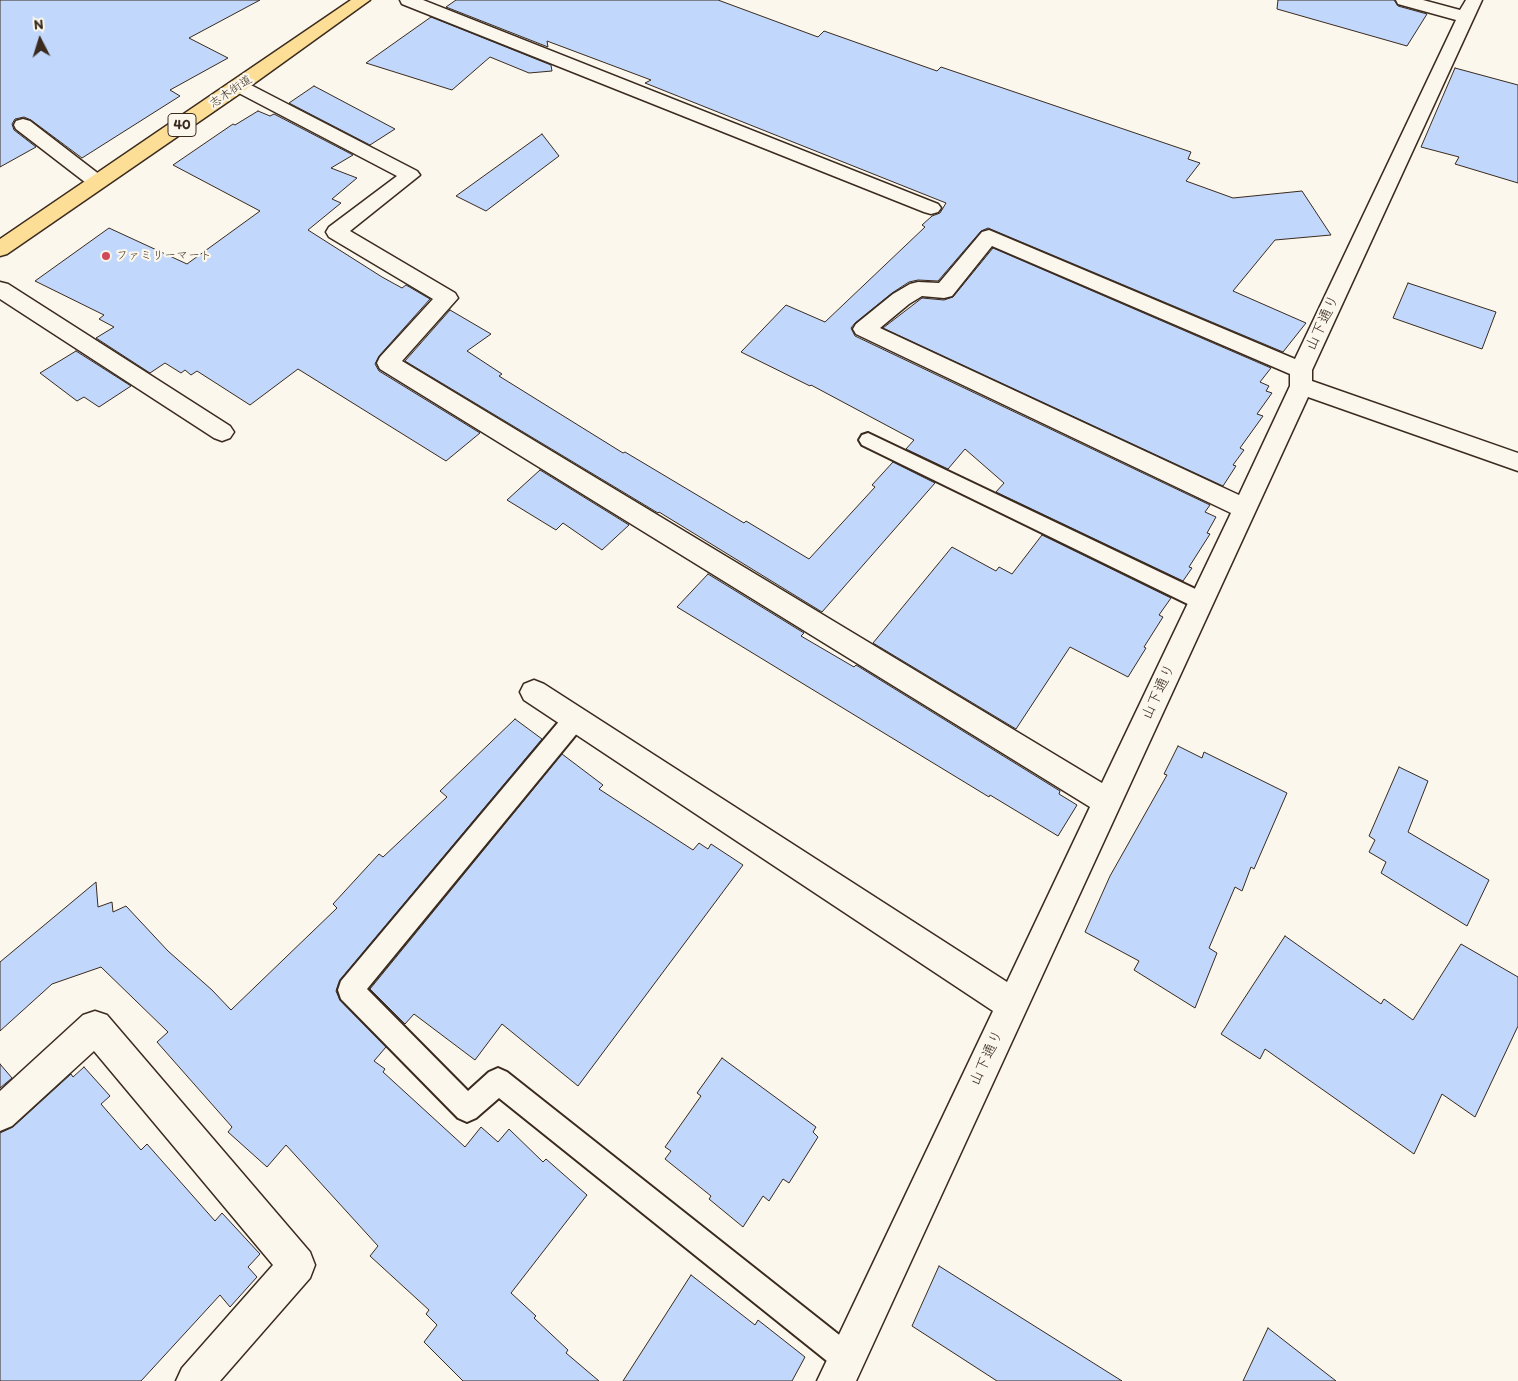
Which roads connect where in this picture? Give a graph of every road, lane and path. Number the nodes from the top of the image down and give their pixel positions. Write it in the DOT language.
graph roads {
  1 [pos="362,0"];
  2 [pos="408,0"];
  3 [pos="1404,0"];
  4 [pos="1470,8"];
  5 [pos="240,86"];
  6 [pos="23,125"];
  7 [pos="97,182"];
  8 [pos="931,208"];
  9 [pos="0,249"];
  10 [pos="0,289"];
  11 [pos="1301,378"];
  12 [pos="222,432"];
  13 [pos="868,440"];
  14 [pos="1518,462"];
  15 [pos="1244,509"];
  16 [pos="1201,601"];
  17 [pos="534,692"];
  18 [pos="575,719"];
  19 [pos="1107,802"];
  20 [pos="1013,1005"];
  21 [pos="0,1114"];
  22 [pos="842,1370"];
  23 [pos="195,1381"];
  1 -- 5 [label="main road, 志木街道 / 40"];
  2 -- 8 [label="street"];
  3 -- 4 [label="street"];
  4 -- 11 [label="street, 山下通り"];
  5 -- 7 [label="main road, 志木街道 / 40"];
  5 -- 19 [label="street"];
  6 -- 7 [label="street"];
  7 -- 9 [label="main road, 志木街道 / 40"];
  10 -- 12 [label="street"];
  11 -- 14 [label="street"];
  11 -- 15 [label="street, 山下通り"];
  11 -- 15 [label="street"];
  13 -- 16 [label="lane"];
  15 -- 16 [label="street, 山下通り"];
  16 -- 19 [label="street, 山下通り"];
  17 -- 18 [label="street"];
  18 -- 20 [label="street"];
  18 -- 22 [label="lane"];
  19 -- 20 [label="street, 山下通り"];
  20 -- 22 [label="street, 山下通り"];
  21 -- 23 [label="street"];
}
